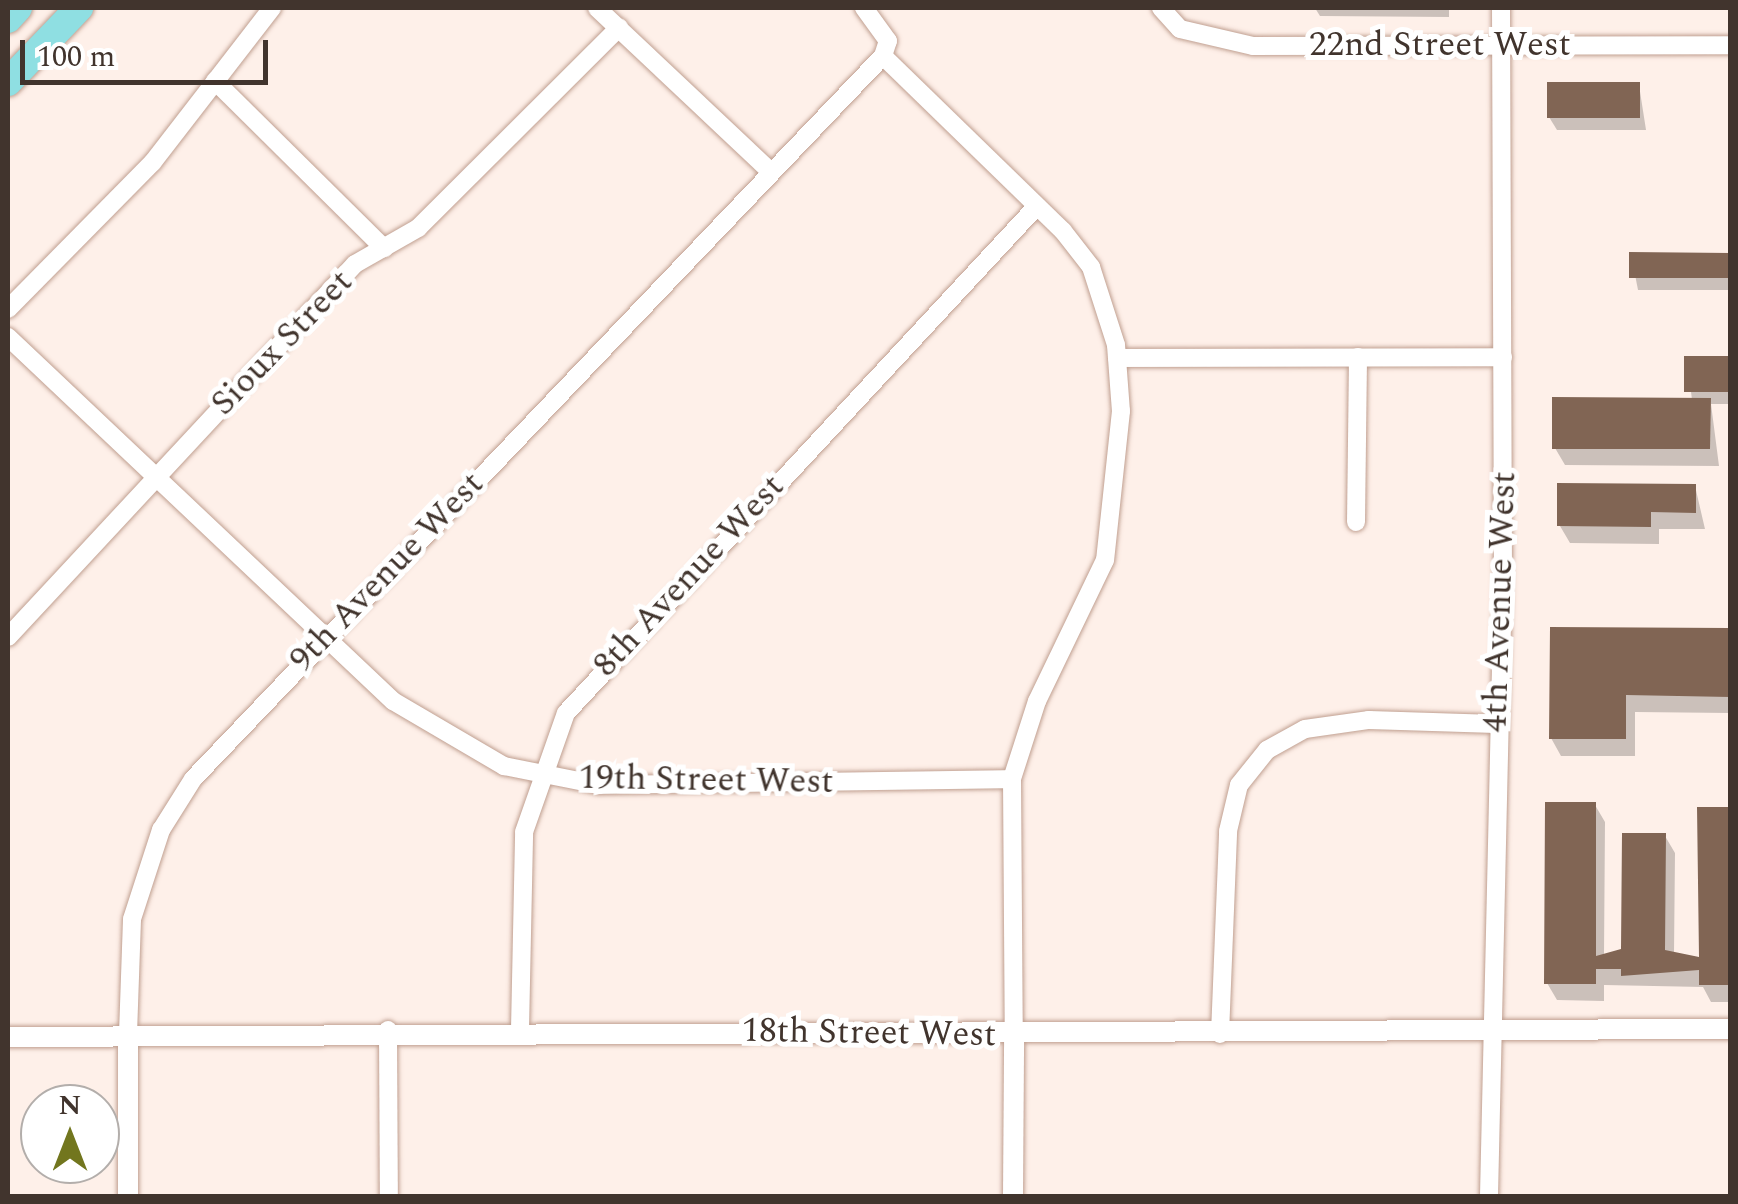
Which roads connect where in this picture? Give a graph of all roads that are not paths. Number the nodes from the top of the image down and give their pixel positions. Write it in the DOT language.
graph roads {
  1 [pos="18,8"];
  2 [pos="79,8"];
  3 [pos="272,8"];
  4 [pos="597,8"];
  5 [pos="864,8"];
  6 [pos="1161,8"];
  7 [pos="1501,8"];
  8 [pos="8,18"];
  9 [pos="618,28"];
  10 [pos="1500,44"];
  11 [pos="1730,45"];
  12 [pos="883,56"];
  13 [pos="215,81"];
  14 [pos="8,82"];
  15 [pos="772,172"];
  16 [pos="1037,206"];
  17 [pos="384,248"];
  18 [pos="8,309"];
  19 [pos="8,337"];
  20 [pos="1358,357"];
  21 [pos="1503,357"];
  22 [pos="1117,358"];
  23 [pos="156,477"];
  24 [pos="1356,522"];
  25 [pos="8,637"];
  26 [pos="325,637"];
  27 [pos="1496,724"];
  28 [pos="541,773"];
  29 [pos="1012,779"];
  30 [pos="520,1029"];
  31 [pos="388,1030"];
  32 [pos="1730,1030"];
  33 [pos="1490,1031"];
  34 [pos="128,1034"];
  35 [pos="1014,1034"];
  36 [pos="1220,1034"];
  37 [pos="8,1036"];
  38 [pos="128,1196"];
  39 [pos="388,1196"];
  40 [pos="1013,1196"];
  41 [pos="1489,1196"];
  1 -- 8 [label="highway"];
  2 -- 14 [label="highway"];
  3 -- 13 [label="street"];
  4 -- 9 [label="street"];
  5 -- 12 [label="street"];
  6 -- 10 [label="street, 22nd Street West"];
  7 -- 10 [label="street, 4th Avenue West"];
  9 -- 15 [label="street"];
  9 -- 17 [label="street, Sioux Street"];
  10 -- 11 [label="street, 22nd Street West"];
  10 -- 21 [label="street, 4th Avenue West"];
  12 -- 15 [label="street, 9th Avenue West"];
  12 -- 16 [label="street"];
  13 -- 17 [label="street"];
  13 -- 18 [label="street"];
  15 -- 26 [label="street, 9th Avenue West"];
  16 -- 22 [label="street"];
  16 -- 28 [label="street, 8th Avenue West"];
  17 -- 23 [label="street, Sioux Street"];
  19 -- 23 [label="street, 19th Street West"];
  20 -- 21 [label="street"];
  20 -- 22 [label="street"];
  20 -- 24 [label="street"];
  21 -- 27 [label="street, 4th Avenue West"];
  22 -- 29 [label="street"];
  23 -- 25 [label="street, Sioux Street"];
  23 -- 26 [label="street, 19th Street West"];
  26 -- 28 [label="street, 19th Street West"];
  26 -- 34 [label="street, 9th Avenue West"];
  27 -- 33 [label="street, 4th Avenue West"];
  27 -- 36 [label="street"];
  28 -- 29 [label="street, 19th Street West"];
  28 -- 30 [label="street, 8th Avenue West"];
  29 -- 35 [label="street"];
  30 -- 31 [label="street, 18th Street West"];
  30 -- 35 [label="street, 18th Street West"];
  31 -- 34 [label="street, 18th Street West"];
  31 -- 39 [label="street"];
  32 -- 33 [label="street, 18th Street West"];
  33 -- 36 [label="street, 18th Street West"];
  33 -- 41 [label="street, 4th Avenue West"];
  34 -- 37 [label="street, 18th Street West"];
  34 -- 38 [label="street, 9th Avenue West"];
  35 -- 36 [label="street, 18th Street West"];
  35 -- 40 [label="street"];
}
